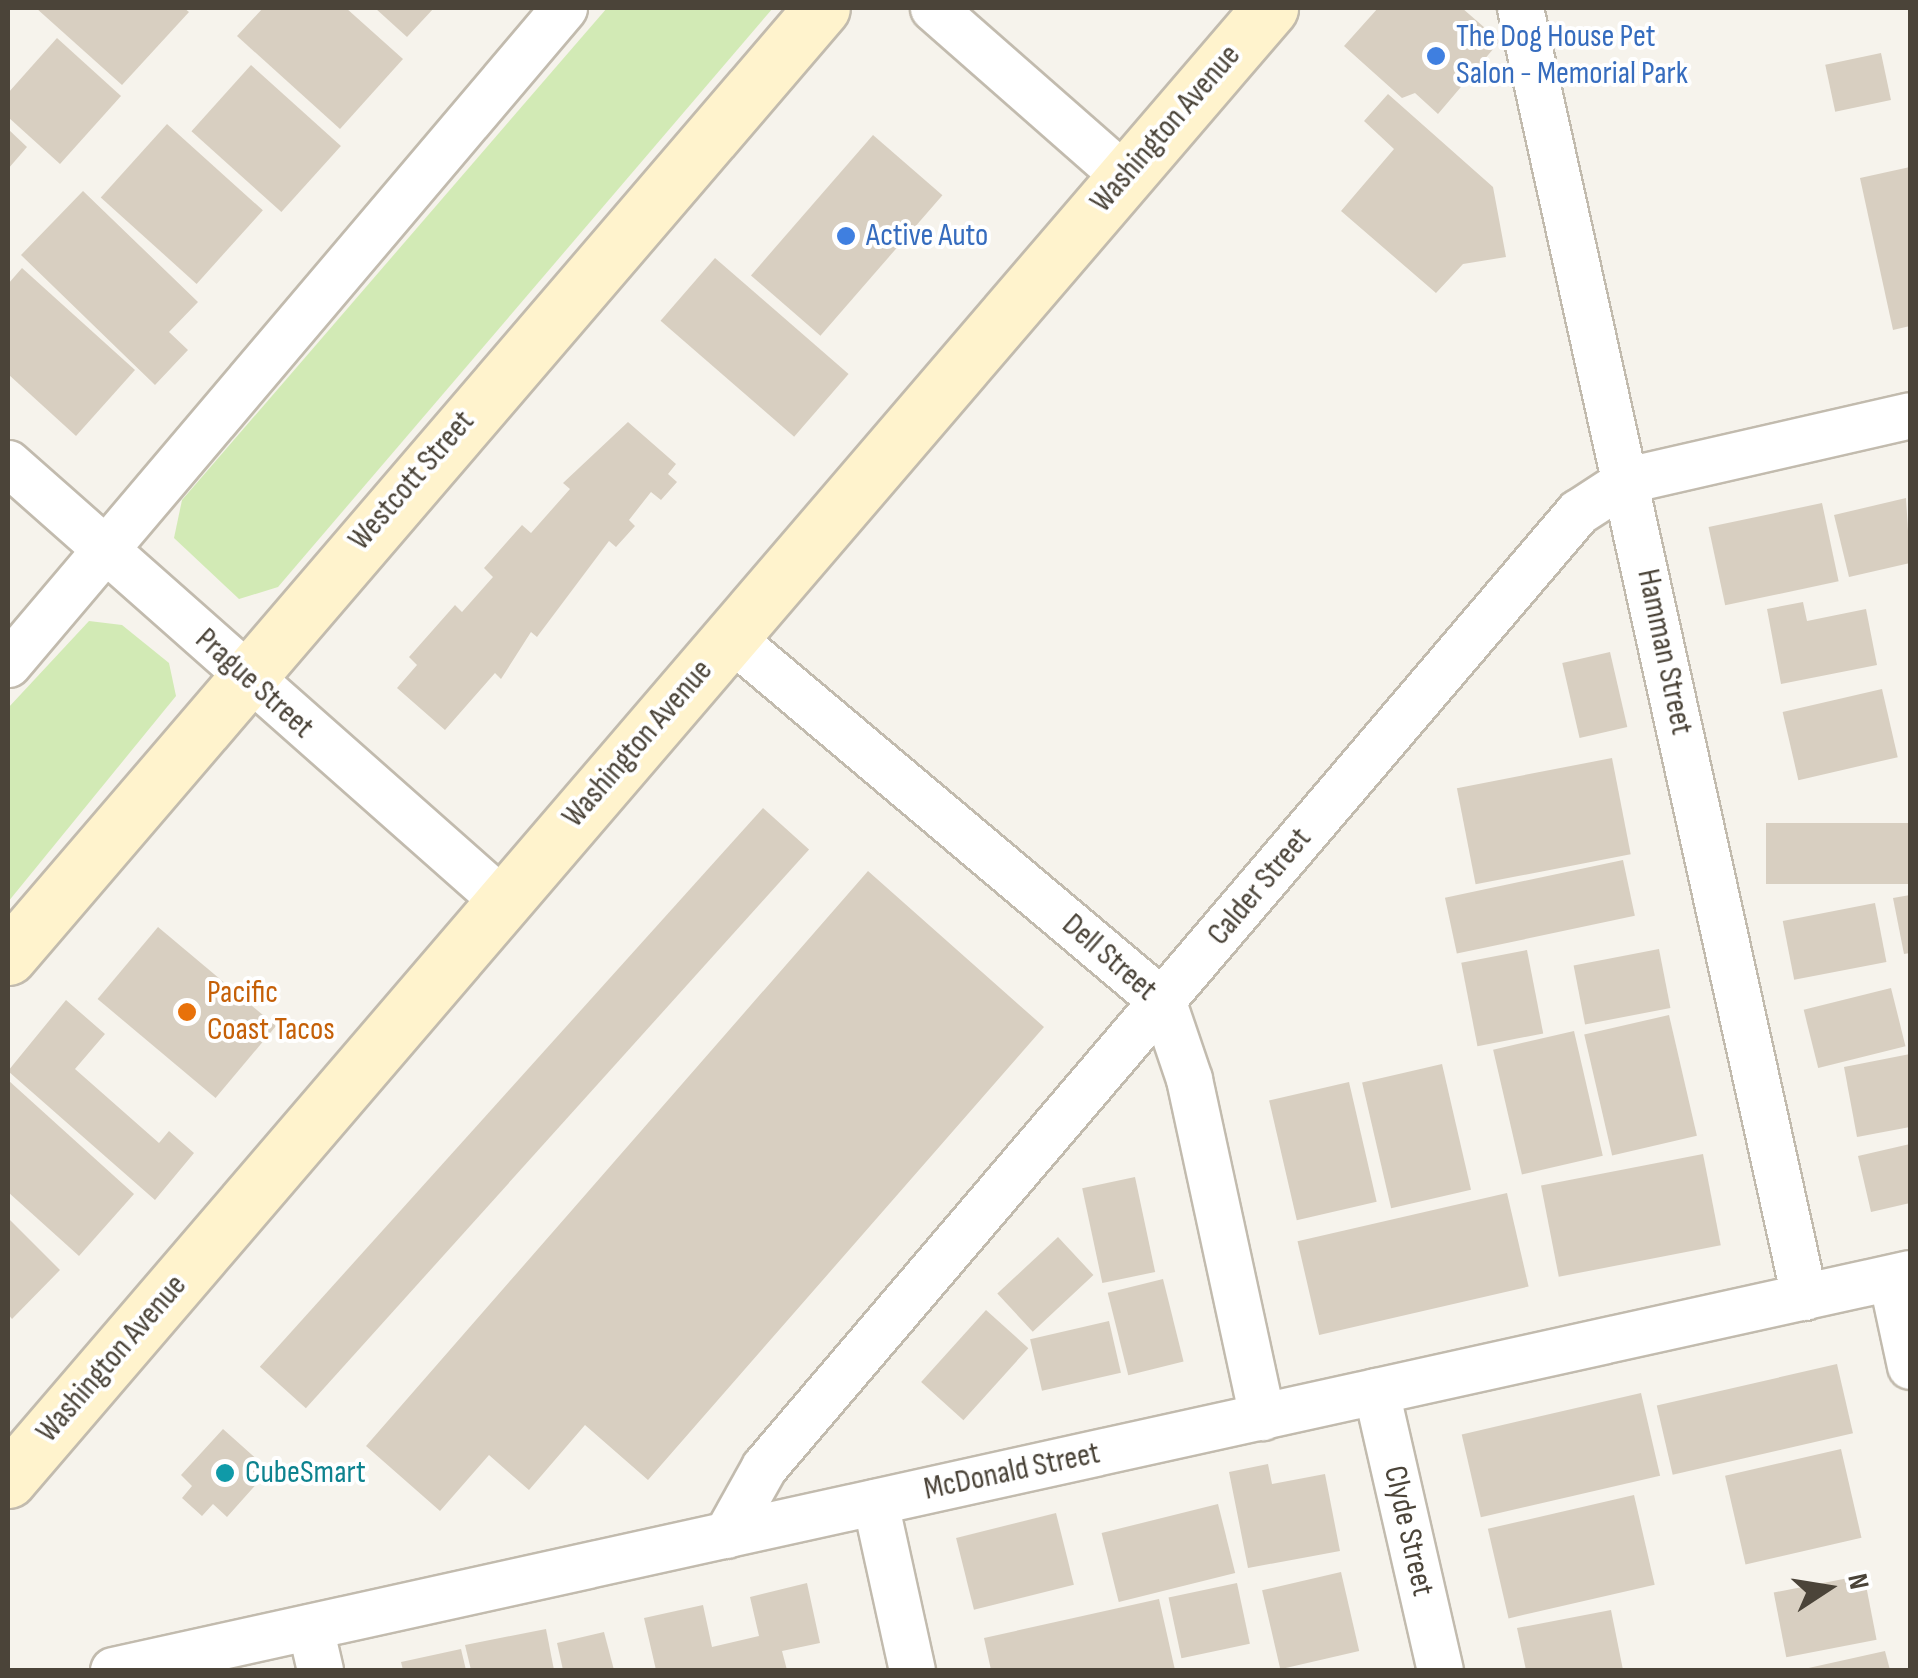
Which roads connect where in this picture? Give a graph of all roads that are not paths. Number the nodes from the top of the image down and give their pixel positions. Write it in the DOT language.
graph roads {
  1 [pos="564,8"];
  2 [pos="822,8"];
  3 [pos="932,8"];
  4 [pos="1270,8"];
  5 [pos="1520,8"];
  6 [pos="1124,176"];
  7 [pos="1910,415"];
  8 [pos="8,463"];
  9 [pos="1627,480"];
  10 [pos="107,550"];
  11 [pos="730,638"];
  12 [pos="8,664"];
  13 [pos="243,676"];
  14 [pos="504,901"];
  15 [pos="8,958"];
  16 [pos="1163,1002"];
  17 [pos="1901,1276"];
  18 [pos="1804,1297"];
  19 [pos="1910,1366"];
  20 [pos="1376,1391"];
  21 [pos="1262,1417"];
  22 [pos="8,1480"];
  23 [pos="874,1502"];
  24 [pos="726,1535"];
  25 [pos="310,1626"];
  26 [pos="113,1670"];
  27 [pos="320,1670"];
  28 [pos="912,1670"];
  29 [pos="1440,1670"];
  1 -- 10 [label="street"];
  2 -- 13 [label="main road, Westcott Street"];
  3 -- 6 [label="street"];
  4 -- 6 [label="main road, Washington Avenue"];
  5 -- 9 [label="street, Hamman Street"];
  6 -- 11 [label="main road, Washington Avenue"];
  7 -- 9 [label="street, Calder Street"];
  8 -- 10 [label="street, Prague Street"];
  9 -- 16 [label="street, Calder Street"];
  9 -- 18 [label="street, Hamman Street"];
  10 -- 12 [label="street"];
  10 -- 13 [label="street, Prague Street"];
  11 -- 14 [label="main road, Washington Avenue"];
  11 -- 16 [label="street, Dell Street"];
  13 -- 14 [label="street, Prague Street"];
  13 -- 15 [label="main road, Westcott Street"];
  14 -- 22 [label="main road, Washington Avenue"];
  16 -- 21 [label="street, Dell Street"];
  16 -- 24 [label="street, Calder Street"];
  17 -- 18 [label="street, McDonald Street"];
  17 -- 19 [label="street"];
  18 -- 20 [label="street, McDonald Street"];
  20 -- 21 [label="street, McDonald Street"];
  20 -- 29 [label="street, Clyde Street"];
  21 -- 23 [label="street, McDonald Street"];
  23 -- 24 [label="street, McDonald Street"];
  23 -- 28 [label="street"];
  24 -- 25 [label="street, McDonald Street"];
  25 -- 26 [label="street, McDonald Street"];
  25 -- 27 [label="street"];
}
